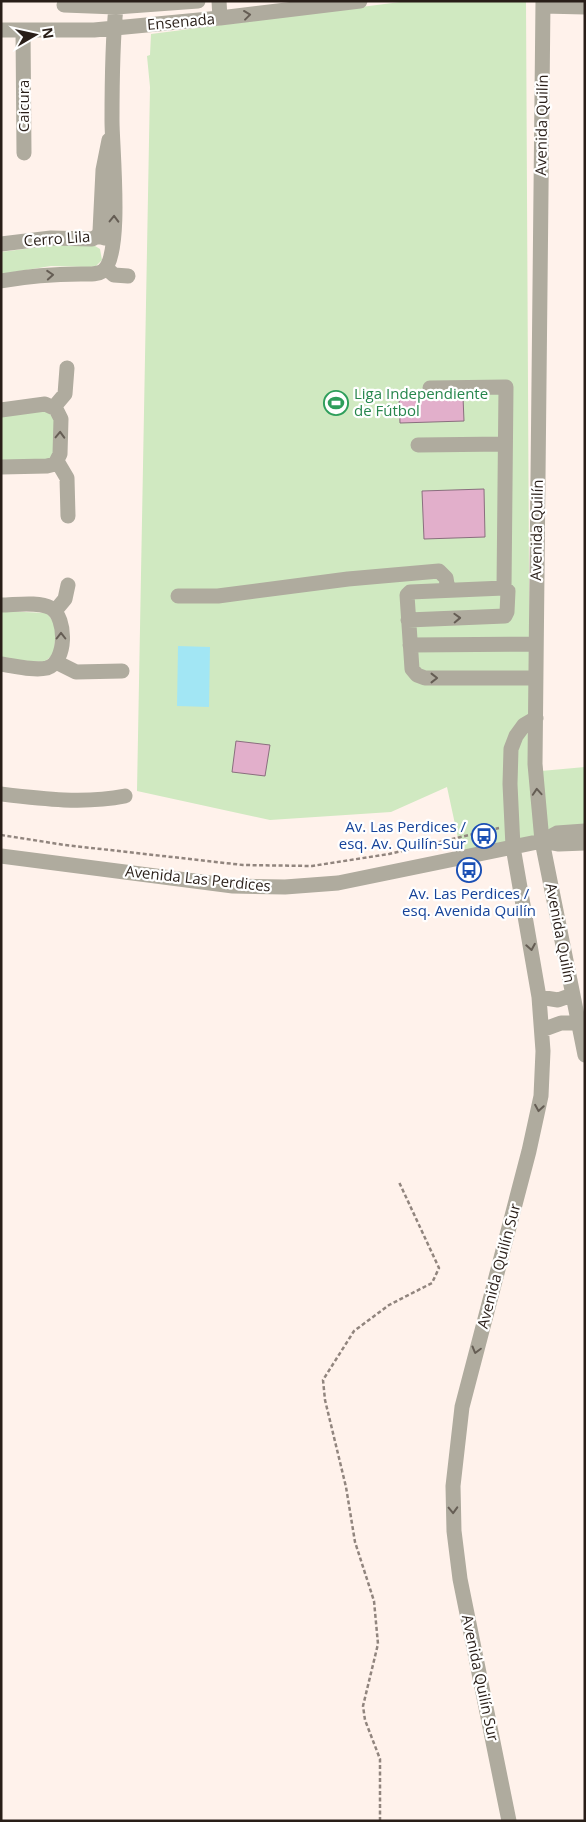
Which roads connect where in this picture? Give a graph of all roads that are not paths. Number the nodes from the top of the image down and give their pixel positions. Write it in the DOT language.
graph roads {
  1 [pos="198,1"];
  2 [pos="219,1"];
  3 [pos="360,1"];
  4 [pos="64,3"];
  5 [pos="543,4"];
  6 [pos="116,7"];
  7 [pos="585,7"];
  8 [pos="220,18"];
  9 [pos="114,28"];
  10 [pos="1,30"];
  11 [pos="23,30"];
  12 [pos="64,30"];
  13 [pos="24,153"];
  14 [pos="108,186"];
  15 [pos="98,236"];
  16 [pos="114,241"];
  17 [pos="1,244"];
  18 [pos="106,268"];
  19 [pos="128,276"];
  20 [pos="1,280"];
  21 [pos="67,368"];
  22 [pos="430,388"];
  23 [pos="54,407"];
  24 [pos="1,410"];
  25 [pos="506,444"];
  26 [pos="418,445"];
  27 [pos="57,462"];
  28 [pos="1,467"];
  29 [pos="68,516"];
  30 [pos="68,585"];
  31 [pos="504,588"];
  32 [pos="448,590"];
  33 [pos="178,596"];
  34 [pos="1,605"];
  35 [pos="55,611"];
  36 [pos="408,620"];
  37 [pos="536,644"];
  38 [pos="410,645"];
  39 [pos="56,662"];
  40 [pos="1,664"];
  41 [pos="122,671"];
  42 [pos="536,678"];
  43 [pos="536,718"];
  44 [pos="1,794"];
  45 [pos="125,796"];
  46 [pos="585,831"];
  47 [pos="542,841"];
  48 [pos="585,843"];
  49 [pos="513,847"];
  50 [pos="1,856"];
  51 [pos="572,995"];
  52 [pos="539,997"];
  53 [pos="578,1023"];
  54 [pos="542,1030"];
  55 [pos="585,1055"];
  56 [pos="509,1821"];
  1 -- 6 [label="street, Ensenada"];
  2 -- 8 [label="street"];
  8 -- 3 [label="street, Ensenada, one-way"];
  4 -- 6 [label="street, Ensenada"];
  4 -- 12 [label="street"];
  5 -- 7 [label="street"];
  5 -- 37 [label="street, Avenida Quilín"];
  6 -- 9 [label="street"];
  8 -- 9 [label="street, Ensenada"];
  9 -- 12 [label="street, Ensenada"];
  9 -- 14 [label="street"];
  10 -- 11 [label="street, Ensenada"];
  11 -- 12 [label="street, Ensenada"];
  11 -- 13 [label="street, Caicura"];
  14 -- 15 [label="street"];
  16 -- 14 [label="street, one-way"];
  15 -- 16 [label="street, Cerro Lila"];
  15 -- 17 [label="street, Cerro Lila"];
  16 -- 18 [label="street, Cerro Lila"];
  18 -- 19 [label="street"];
  20 -- 18 [label="street, one-way"];
  21 -- 23 [label="street"];
  22 -- 25 [label="street"];
  23 -- 24 [label="street"];
  27 -- 23 [label="street, one-way"];
  25 -- 26 [label="street"];
  25 -- 31 [label="street"];
  27 -- 28 [label="street"];
  27 -- 29 [label="street"];
  30 -- 35 [label="street"];
  31 -- 32 [label="street"];
  36 -- 31 [label="street, one-way"];
  32 -- 33 [label="street"];
  32 -- 36 [label="street"];
  34 -- 35 [label="street"];
  39 -- 35 [label="street, one-way"];
  36 -- 38 [label="street"];
  37 -- 38 [label="street"];
  37 -- 42 [label="street, Avenida Quilín"];
  38 -- 42 [label="street, one-way"];
  39 -- 40 [label="street"];
  39 -- 41 [label="street"];
  42 -- 43 [label="street, Avenida Quilín"];
  47 -- 43 [label="street, Avenida Quilín, one-way"];
  43 -- 49 [label="street, Avenida Quilín Sur"];
  44 -- 45 [label="street"];
  46 -- 47 [label="street, Avenida Las Perdices"];
  47 -- 48 [label="street, Avenida Las Perdices"];
  47 -- 49 [label="street, Avenida Las Perdices"];
  47 -- 51 [label="street, Avenida Quilín"];
  49 -- 50 [label="street, Avenida Las Perdices"];
  49 -- 52 [label="street, Avenida Quilín Sur, one-way"];
  51 -- 52 [label="street"];
  51 -- 53 [label="street, Avenida Quilín"];
  52 -- 54 [label="street, Avenida Quilín Sur"];
  53 -- 54 [label="street"];
  53 -- 55 [label="street, Avenida Quilín"];
  54 -- 56 [label="street, Avenida Quilín Sur, one-way"];
}
